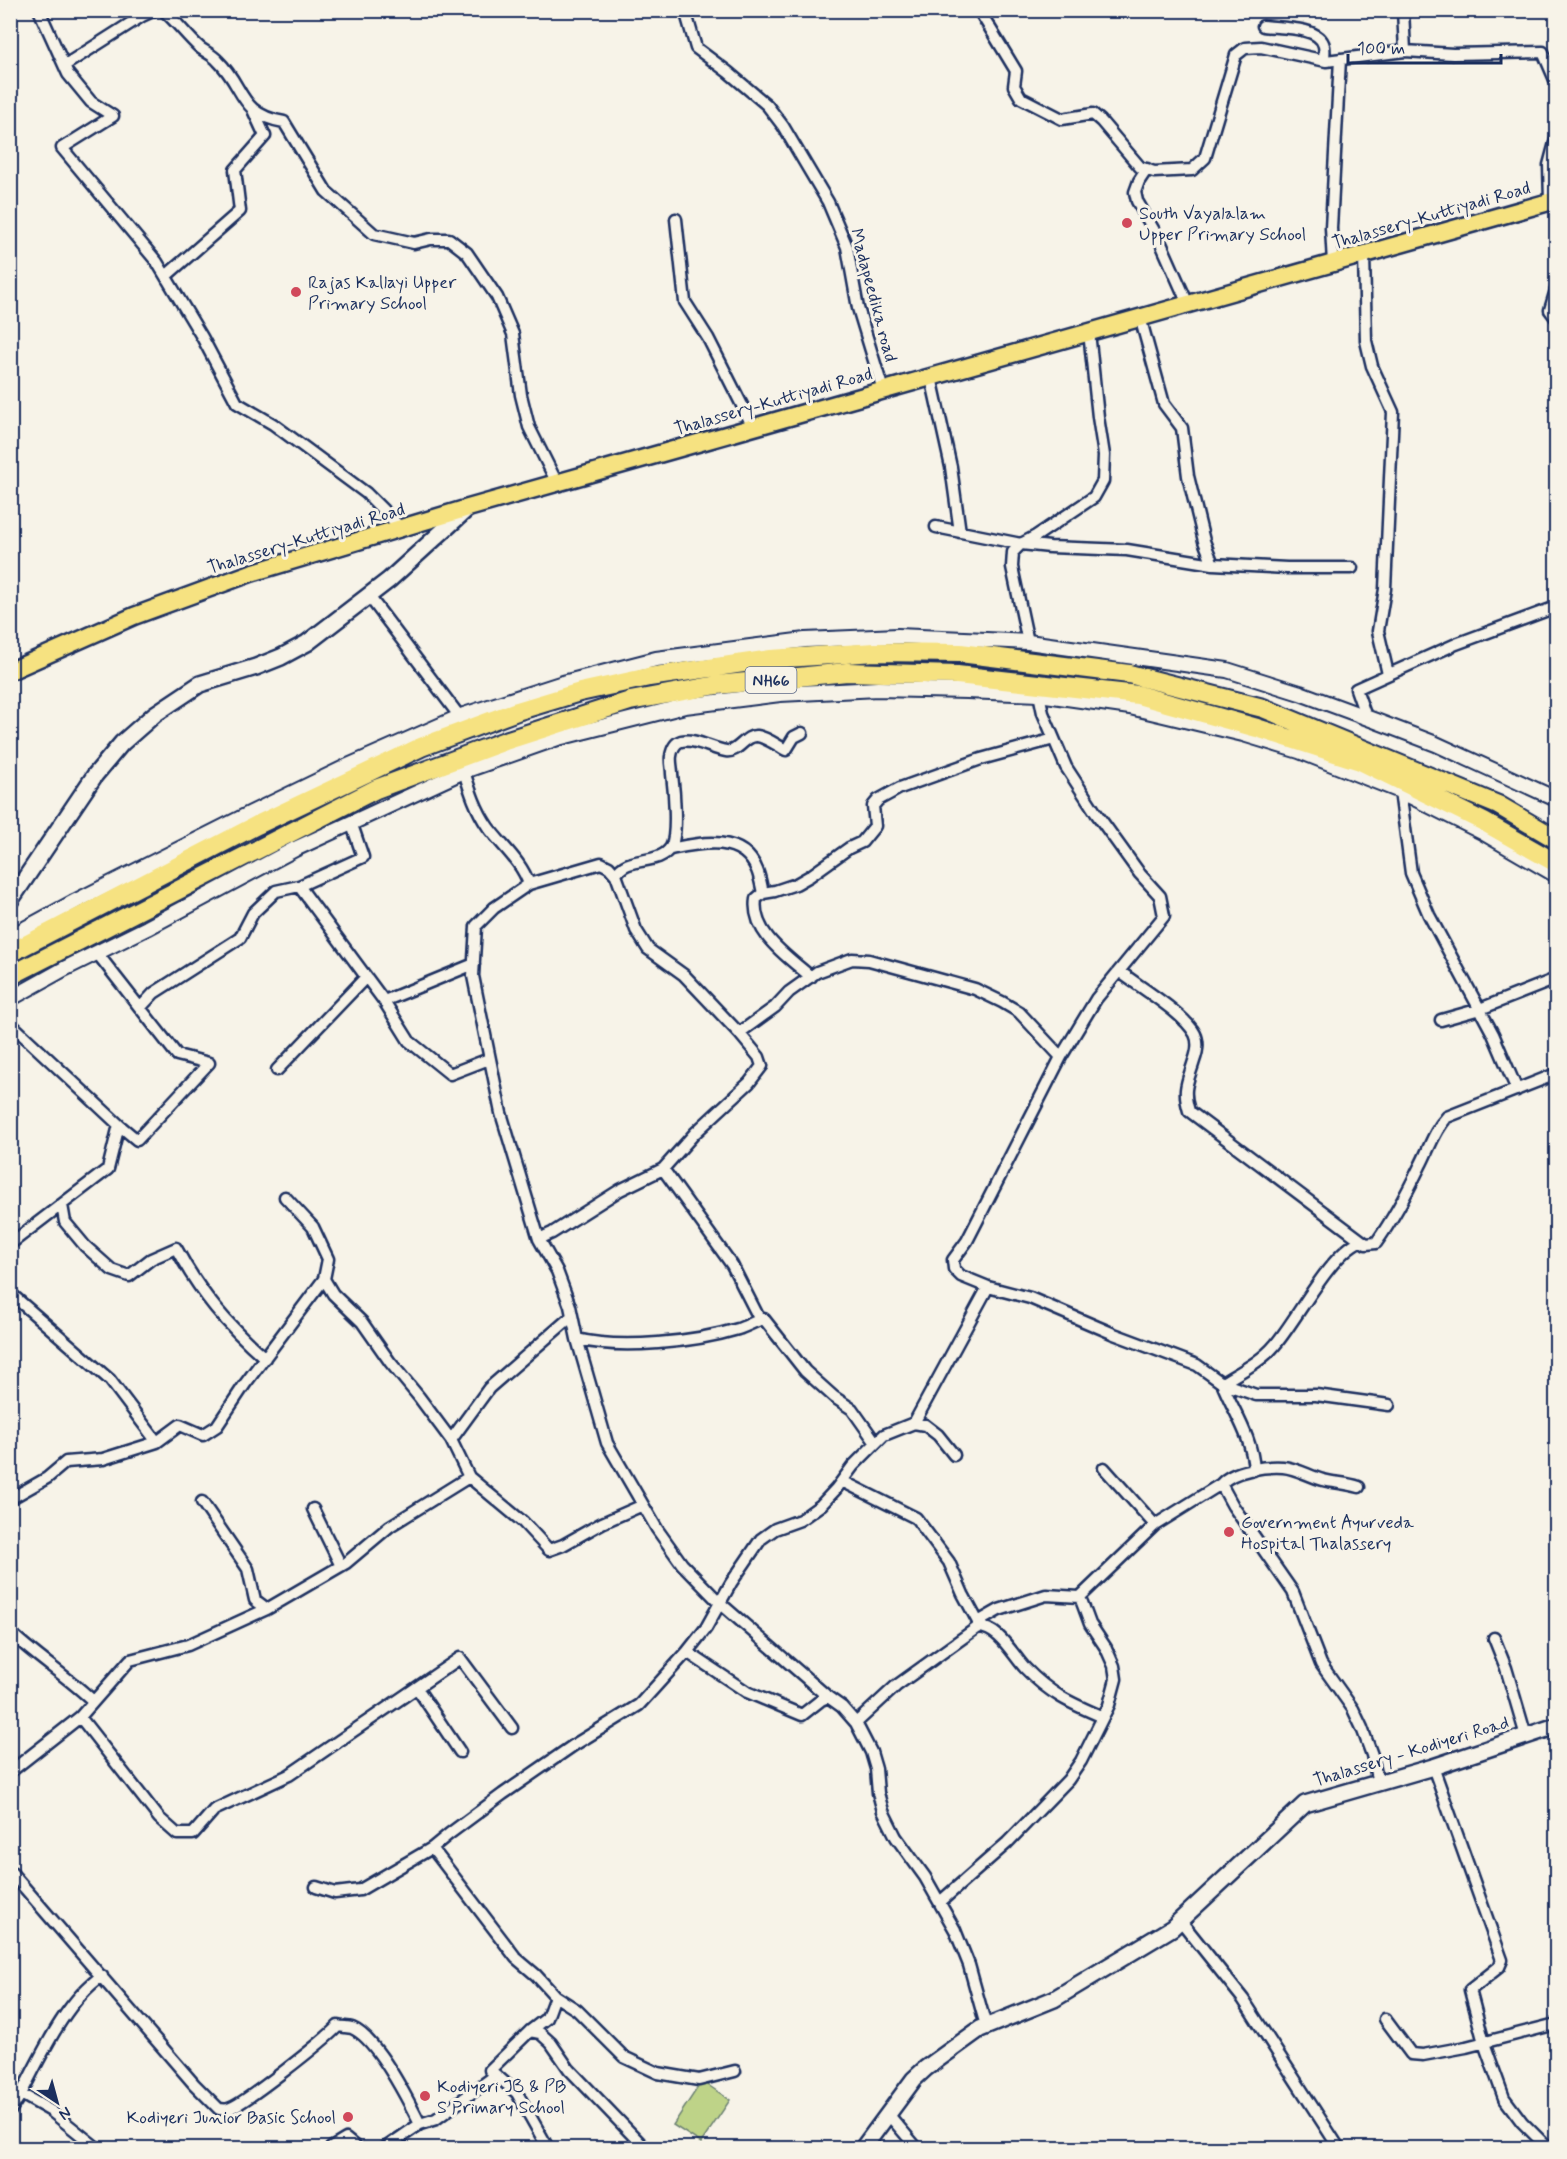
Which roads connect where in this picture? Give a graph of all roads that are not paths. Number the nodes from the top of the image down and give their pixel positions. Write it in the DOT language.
graph roads {
  1 [pos="39,10"];
  2 [pos="155,10"];
  3 [pos="163,10"];
  4 [pos="684,10"];
  5 [pos="979,10"];
  6 [pos="1403,10"];
  7 [pos="1263,26"];
  8 [pos="1405,51"];
  9 [pos="1341,59"];
  10 [pos="1324,60"];
  11 [pos="65,65"];
  12 [pos="1557,82"];
  13 [pos="253,109"];
  14 [pos="1557,139"];
  15 [pos="1147,169"];
  16 [pos="1553,201"];
  17 [pos="676,219"];
  18 [pos="1364,254"];
  19 [pos="1333,263"];
  20 [pos="166,276"];
  21 [pos="1557,290"];
  22 [pos="1188,304"];
  23 [pos="1140,317"];
  24 [pos="1557,318"];
  25 [pos="1089,332"];
  26 [pos="931,377"];
  27 [pos="883,390"];
  28 [pos="753,427"];
  29 [pos="557,483"];
  30 [pos="468,508"];
  31 [pos="936,527"];
  32 [pos="401,528"];
  33 [pos="960,532"];
  34 [pos="1021,544"];
  35 [pos="1213,564"];
  36 [pos="1352,568"];
  37 [pos="369,595"];
  38 [pos="1557,607"];
  39 [pos="1028,642"];
  40 [pos="10,671"];
  41 [pos="1388,674"];
  42 [pos="1039,694"];
  43 [pos="460,717"];
  44 [pos="1366,717"];
  45 [pos="802,733"];
  46 [pos="1054,739"];
  47 [pos="464,771"];
  48 [pos="1400,791"];
  49 [pos="1557,800"];
  50 [pos="351,822"];
  51 [pos="1557,839"];
  52 [pos="670,849"];
  53 [pos="1557,863"];
  54 [pos="616,875"];
  55 [pos="1557,875"];
  56 [pos="529,884"];
  57 [pos="298,886"];
  58 [pos="763,893"];
  59 [pos="10,902"];
  60 [pos="10,937"];
  61 [pos="97,952"];
  62 [pos="10,953"];
  63 [pos="474,964"];
  64 [pos="1119,971"];
  65 [pos="10,976"];
  66 [pos="366,976"];
  67 [pos="811,977"];
  68 [pos="1557,979"];
  69 [pos="10,999"];
  70 [pos="384,1001"];
  71 [pos="141,1007"];
  72 [pos="1480,1009"];
  73 [pos="1441,1020"];
  74 [pos="10,1023"];
  75 [pos="739,1033"];
  76 [pos="1061,1057"];
  77 [pos="489,1059"];
  78 [pos="277,1070"];
  79 [pos="1557,1074"];
  80 [pos="1517,1090"];
  81 [pos="119,1125"];
  82 [pos="663,1169"];
  83 [pos="285,1197"];
  84 [pos="62,1205"];
  85 [pos="539,1239"];
  86 [pos="1360,1241"];
  87 [pos="10,1244"];
  88 [pos="324,1279"];
  89 [pos="988,1287"];
  90 [pos="10,1293"];
  91 [pos="572,1316"];
  92 [pos="760,1320"];
  93 [pos="577,1339"];
  94 [pos="265,1359"];
  95 [pos="1222,1383"];
  96 [pos="1389,1405"];
  97 [pos="914,1422"];
  98 [pos="451,1440"];
  99 [pos="157,1442"];
  100 [pos="876,1443"];
  101 [pos="954,1455"];
  102 [pos="1104,1468"];
  103 [pos="1254,1470"];
  104 [pos="469,1478"];
  105 [pos="842,1481"];
  106 [pos="1221,1484"];
  107 [pos="1359,1487"];
  108 [pos="10,1499"];
  109 [pos="202,1502"];
  110 [pos="643,1506"];
  111 [pos="313,1509"];
  112 [pos="1155,1525"];
  113 [pos="341,1566"];
  114 [pos="1080,1597"];
  115 [pos="720,1604"];
  116 [pos="267,1609"];
  117 [pos="978,1624"];
  118 [pos="10,1632"];
  119 [pos="1494,1638"];
  120 [pos="687,1652"];
  121 [pos="417,1688"];
  122 [pos="828,1697"];
  123 [pos="93,1701"];
  124 [pos="80,1717"];
  125 [pos="1103,1717"];
  126 [pos="856,1723"];
  127 [pos="1557,1726"];
  128 [pos="512,1728"];
  129 [pos="1526,1736"];
  130 [pos="460,1752"];
  131 [pos="1434,1767"];
  132 [pos="10,1772"];
  133 [pos="1378,1783"];
  134 [pos="432,1848"];
  135 [pos="10,1871"];
  136 [pos="316,1887"];
  137 [pos="940,1902"];
  138 [pos="1180,1920"];
  139 [pos="102,1976"];
  140 [pos="555,1996"];
  141 [pos="1385,2019"];
  142 [pos="1557,2024"];
  143 [pos="986,2026"];
  144 [pos="530,2031"];
  145 [pos="1484,2043"];
  146 [pos="735,2072"];
  147 [pos="496,2075"];
  148 [pos="21,2094"];
  149 [pos="10,2111"];
  150 [pos="888,2114"];
  151 [pos="420,2124"];
  152 [pos="97,2148"];
  153 [pos="331,2148"];
  154 [pos="357,2148"];
  155 [pos="385,2148"];
  156 [pos="548,2148"];
  157 [pos="645,2148"];
  158 [pos="863,2148"];
  159 [pos="917,2148"];
  160 [pos="1339,2148"];
  161 [pos="1548,2148"];
  1 -- 11 [label="street"];
  2 -- 11 [label="street"];
  3 -- 13 [label="street"];
  4 -- 27 [label="street, Madapeedika road"];
  5 -- 15 [label="street"];
  6 -- 8 [label="street"];
  7 -- 10 [label="street"];
  8 -- 9 [label="street"];
  8 -- 12 [label="street"];
  9 -- 10 [label="street"];
  9 -- 19 [label="street"];
  10 -- 15 [label="street"];
  11 -- 20 [label="street"];
  13 -- 20 [label="street"];
  13 -- 29 [label="street"];
  14 -- 16 [label="street"];
  15 -- 22 [label="street"];
  16 -- 18 [label="main road, Thalassery-Kuttiyadi Road"];
  17 -- 28 [label="street"];
  18 -- 19 [label="main road, Thalassery-Kuttiyadi Road"];
  18 -- 41 [label="street"];
  19 -- 22 [label="main road, Thalassery-Kuttiyadi Road"];
  20 -- 32 [label="street"];
  21 -- 24 [label="street"];
  22 -- 23 [label="main road, Thalassery-Kuttiyadi Road"];
  23 -- 25 [label="main road, Thalassery-Kuttiyadi Road"];
  23 -- 35 [label="street"];
  25 -- 26 [label="main road, Thalassery-Kuttiyadi Road"];
  25 -- 34 [label="street"];
  26 -- 27 [label="main road, Thalassery-Kuttiyadi Road"];
  26 -- 33 [label="street"];
  27 -- 28 [label="main road, Thalassery-Kuttiyadi Road"];
  28 -- 29 [label="main road, Thalassery-Kuttiyadi Road"];
  29 -- 30 [label="main road, Thalassery-Kuttiyadi Road"];
  30 -- 32 [label="main road, Thalassery-Kuttiyadi Road"];
  30 -- 37 [label="main road"];
  31 -- 33 [label="street"];
  32 -- 40 [label="main road, Thalassery-Kuttiyadi Road"];
  33 -- 34 [label="street"];
  34 -- 35 [label="street"];
  34 -- 39 [label="street"];
  35 -- 36 [label="street"];
  37 -- 43 [label="street"];
  37 -- 59 [label="main road"];
  38 -- 41 [label="street"];
  39 -- 43 [label="street"];
  39 -- 44 [label="street"];
  41 -- 44 [label="street"];
  42 -- 46 [label="street"];
  42 -- 47 [label="street"];
  42 -- 48 [label="street"];
  43 -- 60 [label="street"];
  44 -- 49 [label="street"];
  45 -- 52 [label="street"];
  46 -- 58 [label="street"];
  46 -- 64 [label="street"];
  47 -- 50 [label="street"];
  47 -- 56 [label="street"];
  48 -- 55 [label="street"];
  48 -- 72 [label="street"];
  50 -- 57 [label="street"];
  50 -- 61 [label="street"];
  51 -- 62 [label="highway, NH66"];
  52 -- 54 [label="street"];
  52 -- 58 [label="street"];
  53 -- 65 [label="highway, NH66"];
  54 -- 56 [label="street"];
  54 -- 75 [label="street"];
  56 -- 63 [label="street"];
  57 -- 66 [label="street"];
  57 -- 71 [label="street"];
  58 -- 67 [label="street"];
  61 -- 69 [label="street"];
  61 -- 71 [label="street"];
  63 -- 70 [label="street"];
  63 -- 77 [label="street"];
  64 -- 76 [label="street"];
  64 -- 86 [label="street"];
  66 -- 70 [label="street"];
  66 -- 78 [label="street"];
  67 -- 75 [label="street"];
  67 -- 76 [label="street"];
  68 -- 72 [label="street"];
  70 -- 77 [label="street"];
  71 -- 81 [label="street"];
  72 -- 73 [label="street"];
  72 -- 80 [label="street"];
  74 -- 81 [label="street"];
  75 -- 82 [label="street"];
  76 -- 89 [label="street"];
  77 -- 85 [label="street"];
  79 -- 80 [label="street"];
  80 -- 86 [label="street"];
  81 -- 84 [label="street"];
  82 -- 85 [label="street"];
  82 -- 92 [label="street"];
  83 -- 88 [label="street"];
  84 -- 87 [label="street"];
  84 -- 94 [label="street"];
  85 -- 91 [label="street"];
  86 -- 95 [label="street"];
  88 -- 94 [label="street"];
  88 -- 98 [label="street"];
  89 -- 95 [label="street"];
  89 -- 97 [label="street"];
  90 -- 99 [label="street"];
  91 -- 93 [label="street"];
  91 -- 98 [label="street"];
  92 -- 93 [label="street"];
  92 -- 100 [label="street"];
  93 -- 110 [label="street"];
  94 -- 99 [label="street"];
  95 -- 96 [label="street"];
  95 -- 103 [label="street"];
  97 -- 100 [label="street"];
  97 -- 101 [label="street"];
  98 -- 104 [label="street"];
  99 -- 108 [label="street"];
  100 -- 105 [label="street"];
  102 -- 112 [label="street"];
  103 -- 106 [label="street"];
  103 -- 107 [label="street"];
  104 -- 110 [label="street"];
  104 -- 113 [label="street"];
  105 -- 115 [label="street"];
  105 -- 117 [label="street"];
  106 -- 112 [label="street"];
  106 -- 133 [label="street"];
  109 -- 116 [label="street"];
  110 -- 115 [label="street"];
  111 -- 113 [label="street"];
  112 -- 114 [label="street"];
  113 -- 116 [label="street"];
  114 -- 117 [label="street"];
  114 -- 125 [label="street"];
  115 -- 120 [label="street"];
  115 -- 122 [label="street"];
  116 -- 123 [label="street"];
  117 -- 125 [label="street"];
  117 -- 126 [label="street"];
  118 -- 123 [label="street"];
  119 -- 129 [label="street"];
  120 -- 122 [label="street"];
  120 -- 134 [label="street"];
  121 -- 124 [label="street"];
  121 -- 128 [label="street"];
  121 -- 130 [label="street"];
  122 -- 126 [label="street"];
  123 -- 124 [label="street"];
  124 -- 132 [label="street"];
  125 -- 137 [label="street"];
  126 -- 137 [label="street"];
  127 -- 129 [label="main road, Thalassery - Kodiyeri Road"];
  129 -- 131 [label="main road, Thalassery - Kodiyeri Road"];
  131 -- 133 [label="main road, Thalassery - Kodiyeri Road"];
  131 -- 145 [label="street"];
  133 -- 138 [label="main road, Thalassery - Kodiyeri Road"];
  134 -- 136 [label="street"];
  134 -- 140 [label="street"];
  135 -- 139 [label="street"];
  137 -- 143 [label="street"];
  138 -- 143 [label="main road, Thalassery - Kodiyeri Road"];
  138 -- 160 [label="street"];
  139 -- 148 [label="street"];
  139 -- 151 [label="street"];
  140 -- 144 [label="street"];
  140 -- 146 [label="street"];
  141 -- 145 [label="street"];
  142 -- 145 [label="street"];
  143 -- 150 [label="main road, Thalassery - Kodiyeri Road"];
  144 -- 147 [label="street"];
  144 -- 157 [label="street"];
  145 -- 161 [label="street"];
  147 -- 151 [label="street"];
  147 -- 156 [label="street"];
  148 -- 149 [label="street"];
  148 -- 152 [label="street"];
  150 -- 158 [label="main road, Thalassery - Kodiyeri Road"];
  150 -- 159 [label="street"];
  151 -- 155 [label="street"];
  153 -- 154 [label="street"];
}
